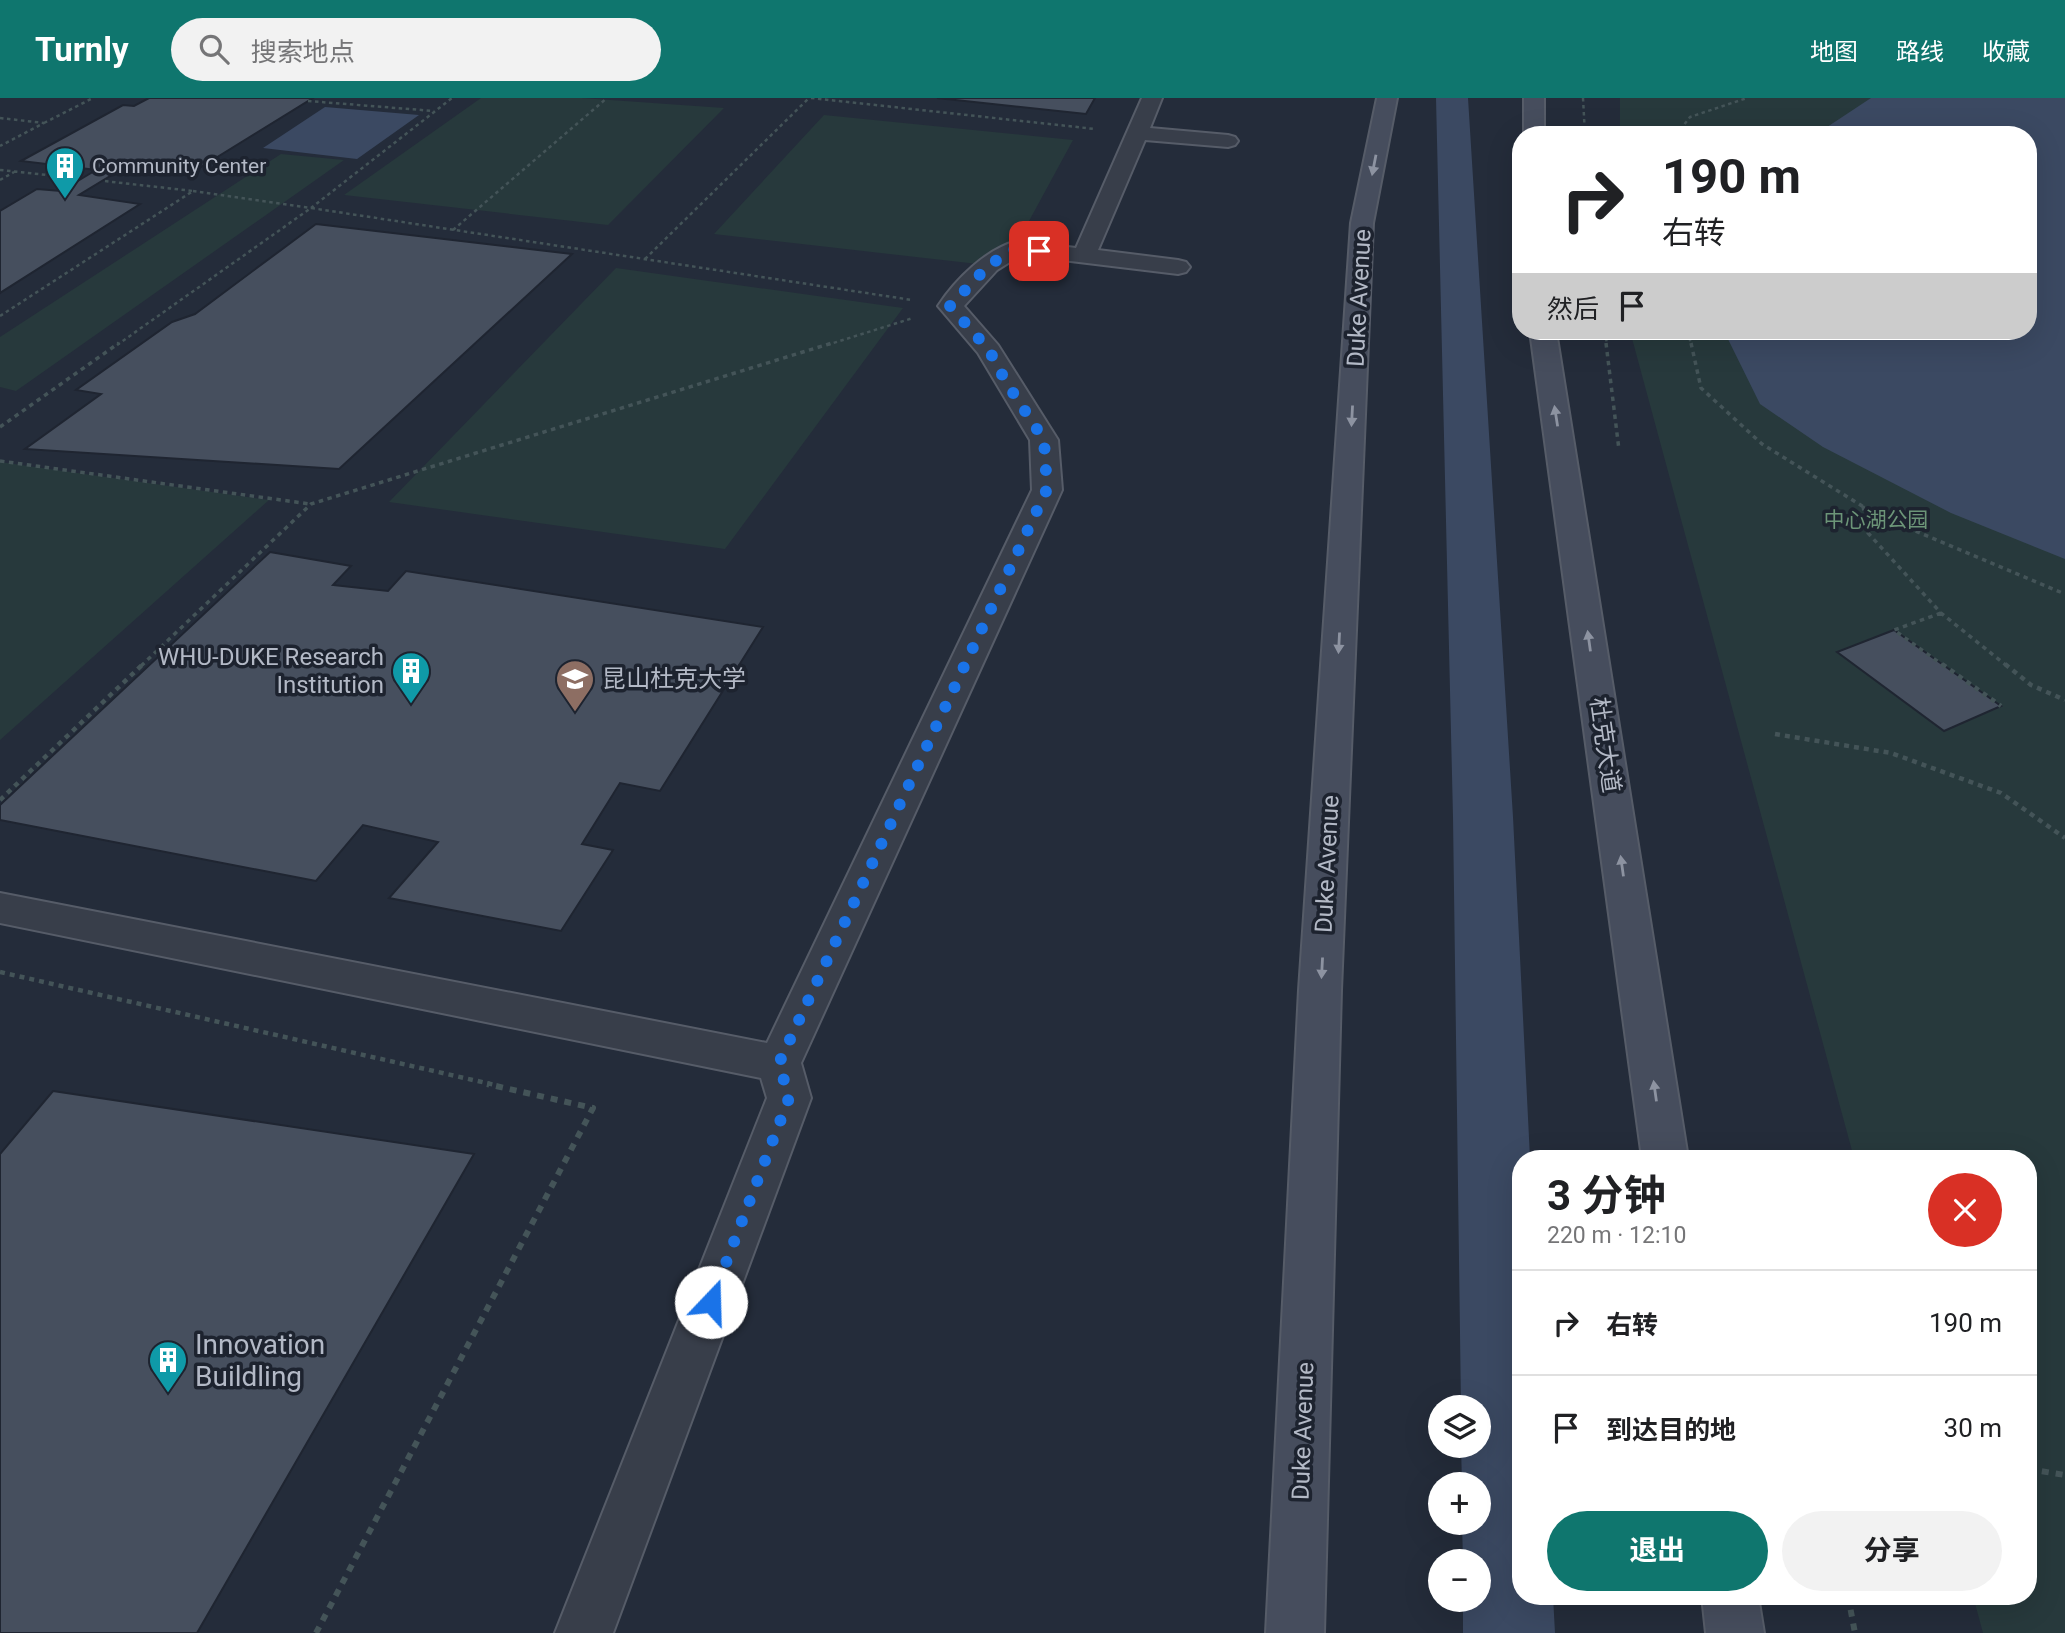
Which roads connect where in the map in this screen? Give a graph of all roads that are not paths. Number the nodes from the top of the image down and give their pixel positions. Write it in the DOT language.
graph roads {
  1 [pos="1152,98"];
  2 [pos="1387,98"];
  3 [pos="1535,98"];
  4 [pos="1534,126"];
  5 [pos="1138,133"];
  6 [pos="1228,141"];
  7 [pos="1084,256"];
  8 [pos="1178,267"];
  9 [pos="1544,340"];
  10 [pos="0,908"];
  11 [pos="779,1063"];
  12 [pos="1664,1150"];
  13 [pos="1731,1605"];
  14 [pos="584,1633"];
  15 [pos="1295,1633"];
  16 [pos="1735,1633"];
  1 -- 5 [label="street"];
  2 -- 15 [label="main road, Duke Avenue, one-way"];
  3 -- 4 [label="main road"];
  5 -- 6 [label="street"];
  5 -- 7 [label="street"];
  7 -- 8 [label="street"];
  7 -- 11 [label="street"];
  12 -- 9 [label="main road, 杜克大道, one-way"];
  10 -- 11 [label="street"];
  11 -- 14 [label="street"];
  13 -- 16 [label="main road"];
}
